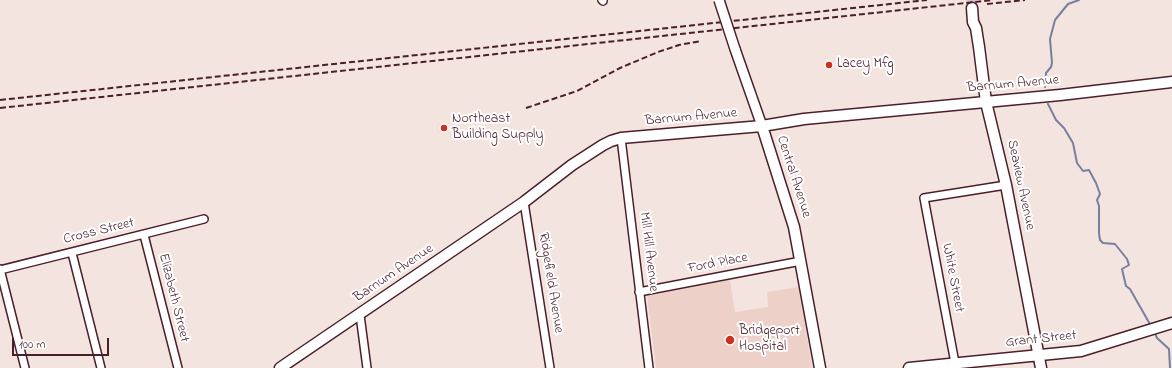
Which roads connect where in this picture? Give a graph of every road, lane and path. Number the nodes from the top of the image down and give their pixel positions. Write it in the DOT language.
graph roads {
  1 [pos="718,0"];
  2 [pos="972,8"];
  3 [pos="1172,82"];
  4 [pos="986,102"];
  5 [pos="762,126"];
  6 [pos="621,138"];
  7 [pos="1006,185"];
  8 [pos="524,202"];
  9 [pos="204,219"];
  10 [pos="144,235"];
  11 [pos="72,252"];
  12 [pos="801,261"];
  13 [pos="0,270"];
  14 [pos="639,292"];
  15 [pos="360,315"];
  16 [pos="1172,323"];
  17 [pos="1038,355"];
  18 [pos="292,364"];
  19 [pos="955,364"];
  20 [pos="987,364"];
  21 [pos="25,368"];
  22 [pos="101,368"];
  23 [pos="178,368"];
  24 [pos="280,368"];
  25 [pos="367,368"];
  26 [pos="550,368"];
  27 [pos="649,368"];
  28 [pos="820,368"];
  29 [pos="909,368"];
  30 [pos="1041,368"];
  1 -- 5 [label="street, Central Avenue, bridge"];
  2 -- 4 [label="main road, Seaview Avenue"];
  3 -- 4 [label="main road, Barnum Avenue"];
  4 -- 5 [label="main road, Barnum Avenue"];
  4 -- 7 [label="main road, Seaview Avenue"];
  5 -- 6 [label="main road, Barnum Avenue"];
  5 -- 12 [label="main road, Central Avenue"];
  6 -- 8 [label="main road, Barnum Avenue"];
  6 -- 14 [label="street, Mill Hill Avenue"];
  7 -- 17 [label="main road, Seaview Avenue"];
  7 -- 19 [label="street, White Street"];
  8 -- 15 [label="main road, Barnum Avenue"];
  8 -- 26 [label="street, Ridgefield Avenue"];
  9 -- 10 [label="street, Cross Street"];
  10 -- 11 [label="street, Cross Street"];
  10 -- 23 [label="street, Elizabeth Street"];
  11 -- 13 [label="street, Cross Street"];
  11 -- 22 [label="street"];
  12 -- 14 [label="street, Ford Place"];
  12 -- 28 [label="main road, Central Avenue"];
  13 -- 21 [label="street"];
  14 -- 27 [label="street, Mill Hill Avenue"];
  15 -- 18 [label="main road, Barnum Avenue"];
  15 -- 25 [label="street"];
  16 -- 17 [label="main road, Grant Street"];
  17 -- 20 [label="main road, Grant Street"];
  17 -- 30 [label="main road, Seaview Avenue"];
  18 -- 24 [label="main road, Barnum Avenue"];
  19 -- 20 [label="main road, Grant Street"];
  19 -- 29 [label="main road, Grant Street"];
}
